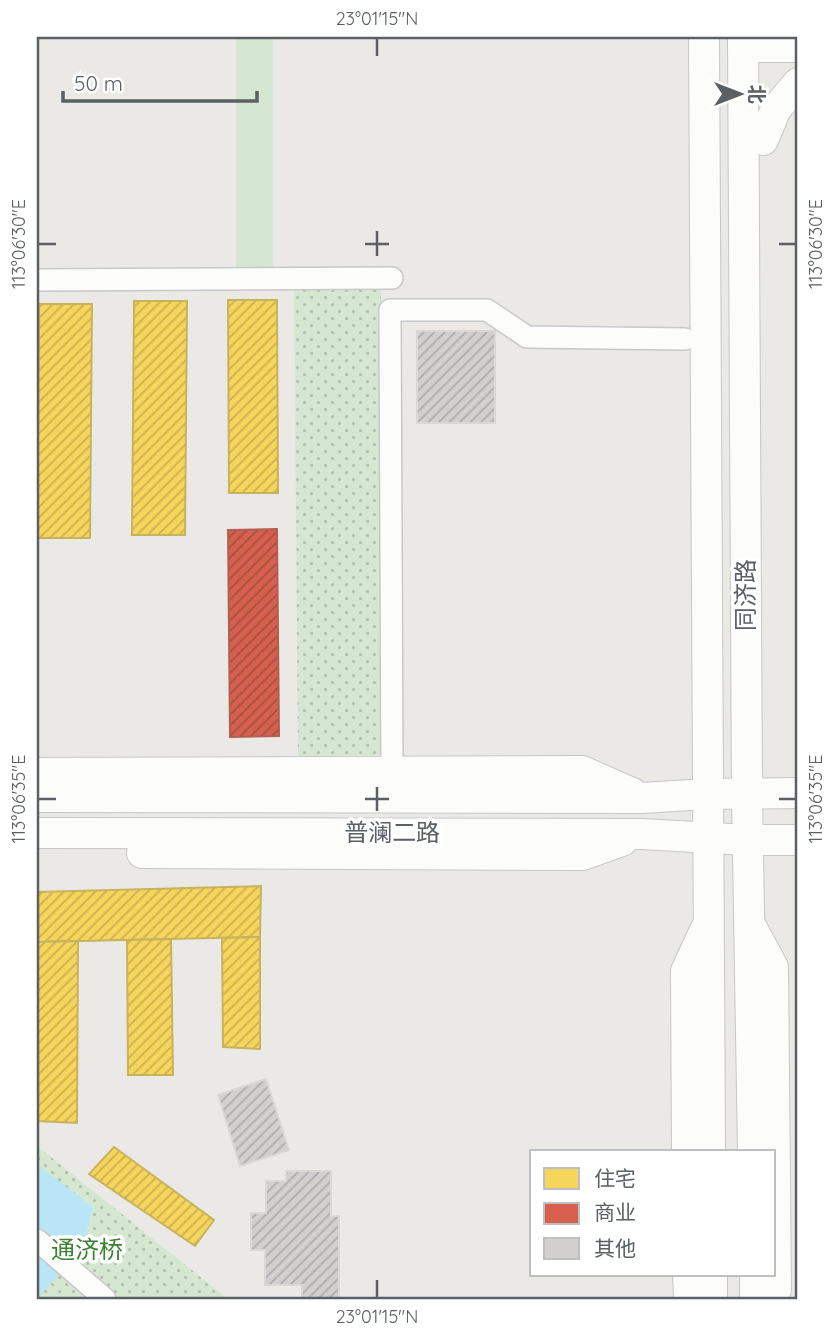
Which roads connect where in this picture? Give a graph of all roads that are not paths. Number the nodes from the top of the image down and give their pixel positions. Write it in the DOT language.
graph roads {
  1 [pos="704,37"];
  2 [pos="743,42"];
  3 [pos="798,47"];
  4 [pos="798,83"];
  5 [pos="743,105"];
  6 [pos="763,140"];
  7 [pos="391,278"];
  8 [pos="37,280"];
  9 [pos="685,340"];
  10 [pos="746,719"];
  11 [pos="392,772"];
  12 [pos="37,773"];
  13 [pos="707,793"];
  14 [pos="747,793"];
  15 [pos="798,793"];
  16 [pos="37,797"];
  17 [pos="642,798"];
  18 [pos="37,833"];
  19 [pos="642,834"];
  20 [pos="708,838"];
  21 [pos="747,840"];
  22 [pos="798,840"];
  23 [pos="37,853"];
  24 [pos="749,922"];
  25 [pos="708,923"];
  26 [pos="687,1150"];
  27 [pos="710,1150"];
  28 [pos="753,1150"];
  29 [pos="775,1150"];
  30 [pos="37,1240"];
  31 [pos="688,1276"];
  32 [pos="712,1276"];
  33 [pos="755,1276"];
  34 [pos="776,1276"];
  35 [pos="98,1294"];
  36 [pos="688,1299"];
  37 [pos="712,1299"];
  38 [pos="755,1299"];
  39 [pos="770,1299"];
  1 -- 13 [label="main road, 同济路"];
  2 -- 3 [label="main road"];
  2 -- 5 [label="main road, 同济路"];
  4 -- 6 [label="main road"];
  5 -- 6 [label="main road"];
  5 -- 10 [label="main road, 同济路"];
  6 -- 10 [label="main road"];
  7 -- 8 [label="street"];
  9 -- 11 [label="street"];
  10 -- 14 [label="main road, 同济路"];
  11 -- 12 [label="main road"];
  11 -- 17 [label="main road"];
  13 -- 14 [label="main road, 普澜二路"];
  13 -- 17 [label="main road, 普澜二路"];
  13 -- 20 [label="main road, 同济路"];
  14 -- 15 [label="main road, 普澜二路"];
  14 -- 21 [label="main road, 同济路"];
  16 -- 17 [label="main road, 普澜二路"];
  18 -- 19 [label="main road, 普澜二路"];
  19 -- 20 [label="main road, 普澜二路"];
  19 -- 23 [label="main road"];
  20 -- 21 [label="main road, 普澜二路"];
  20 -- 25 [label="main road, 同济路"];
  21 -- 22 [label="main road, 普澜二路"];
  21 -- 24 [label="main road, 同济路"];
  24 -- 28 [label="main road, 同济路"];
  24 -- 29 [label="main road"];
  25 -- 26 [label="main road"];
  25 -- 27 [label="main road, 同济路"];
  30 -- 35 [label="street"];
  31 -- 36 [label="main road"];
  32 -- 37 [label="main road"];
  33 -- 38 [label="main road"];
  34 -- 39 [label="main road"];
}
